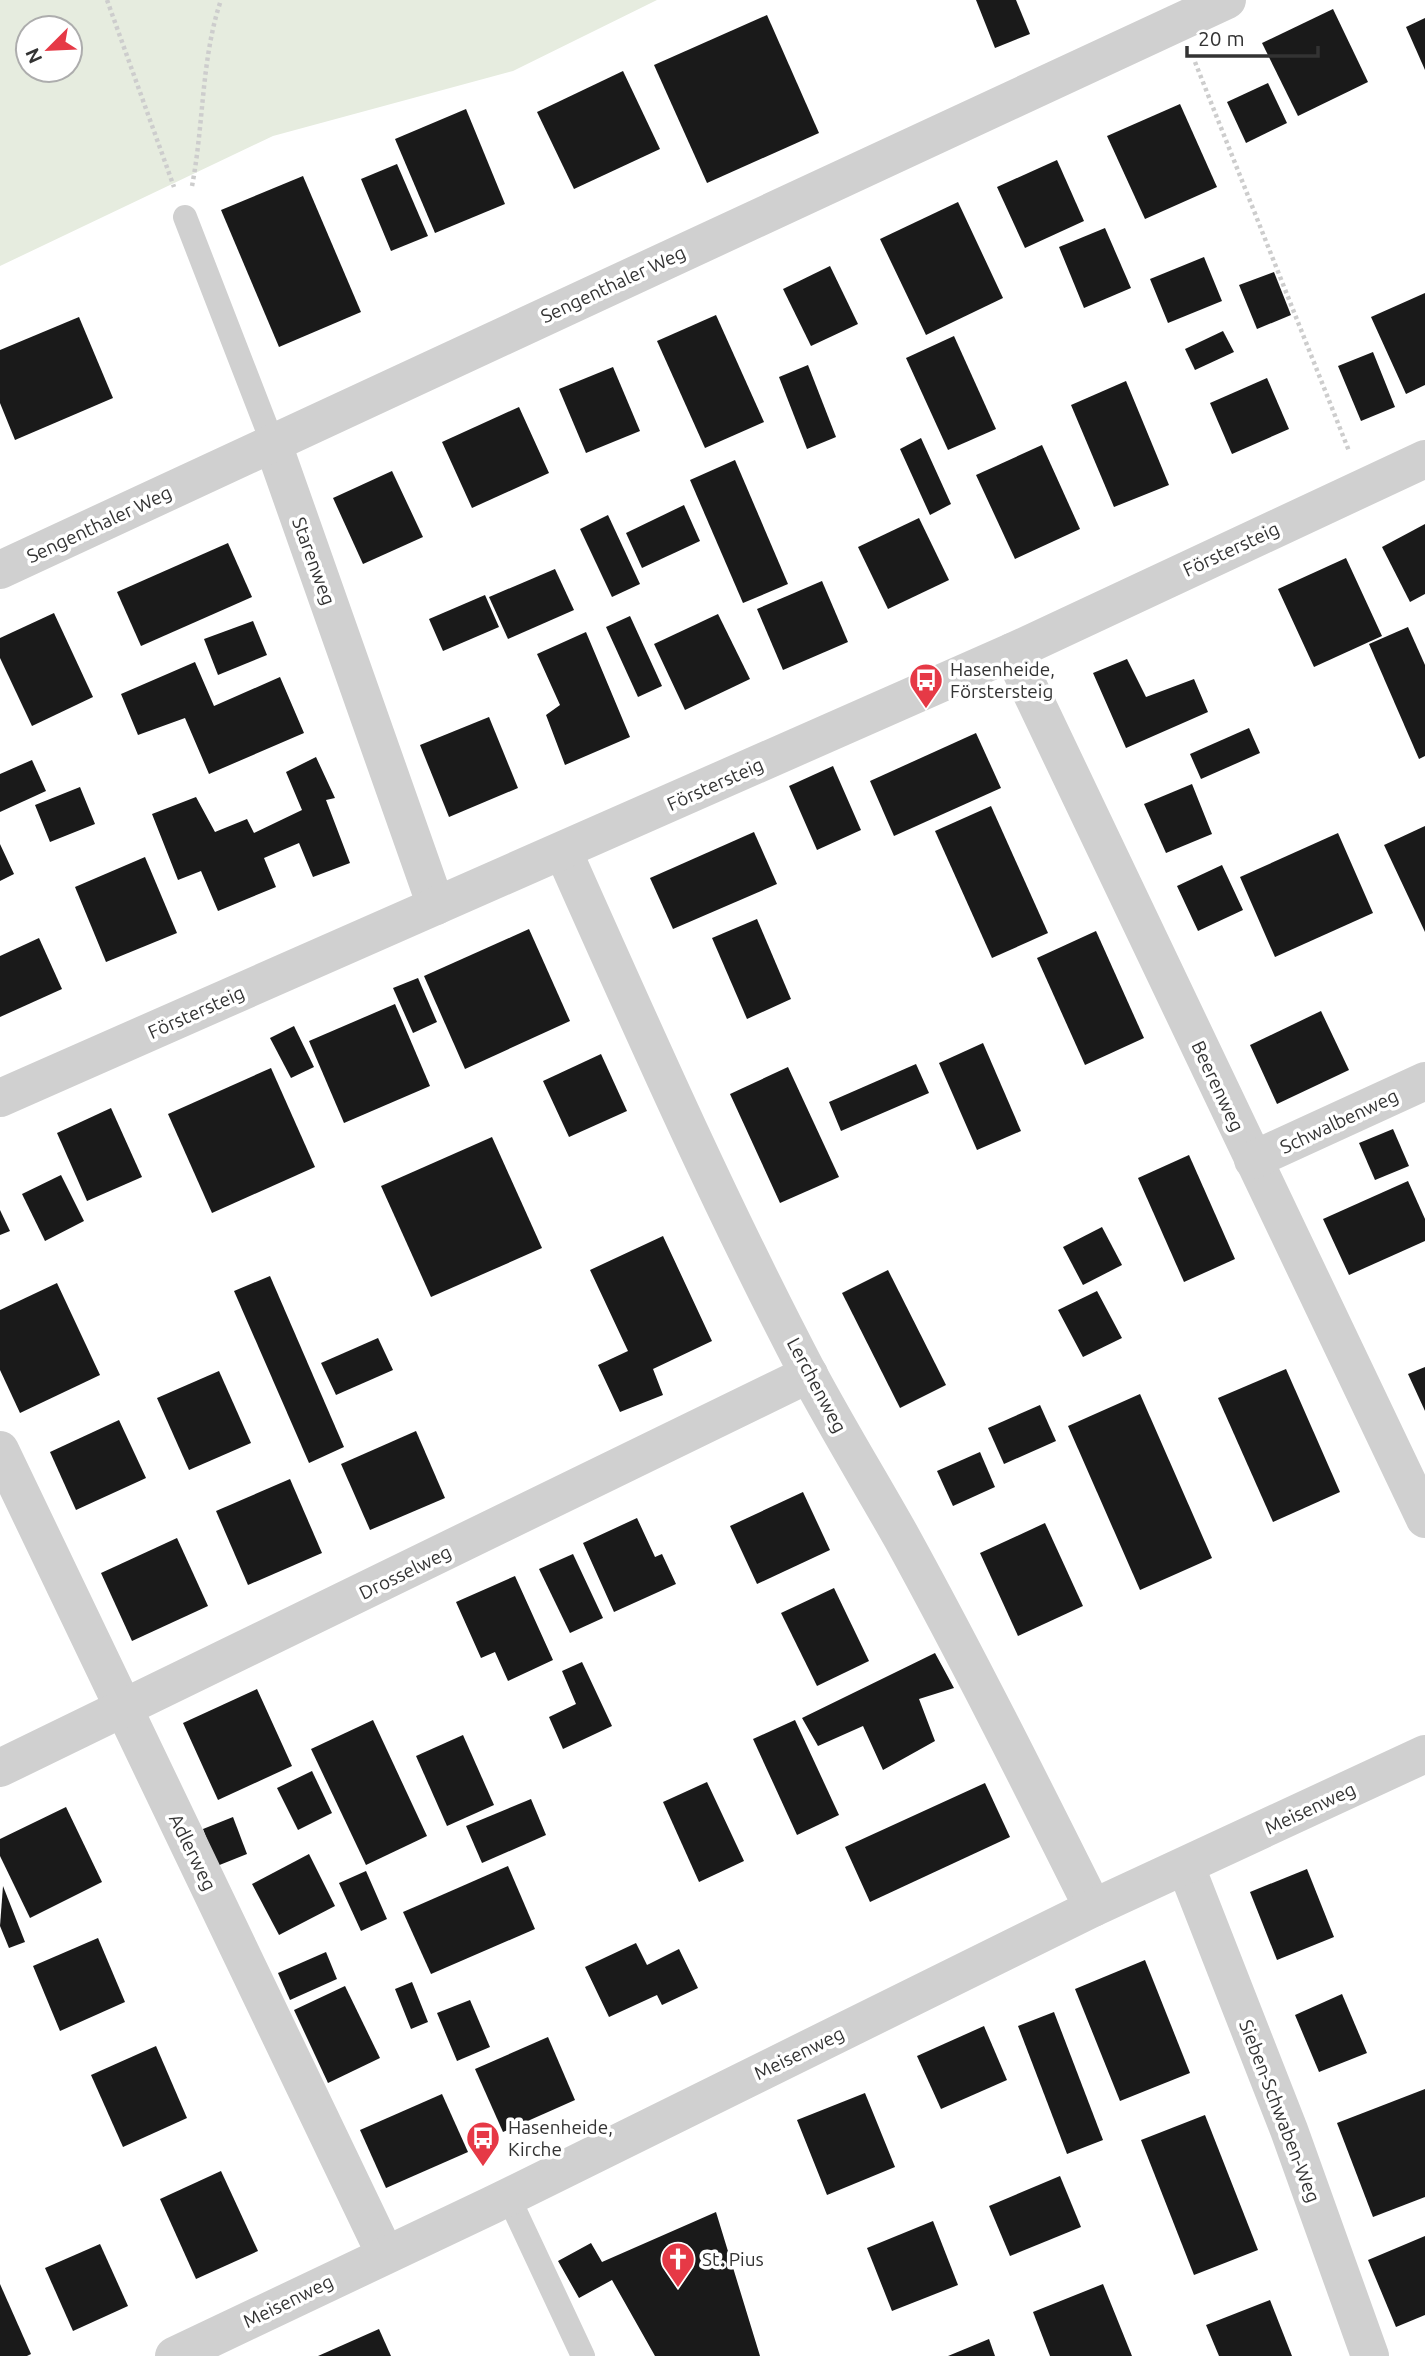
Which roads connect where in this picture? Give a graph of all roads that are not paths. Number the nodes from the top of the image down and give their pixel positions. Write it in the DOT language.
graph roads {
  1 [pos="1227,0"];
  2 [pos="185,217"];
  3 [pos="273,444"];
  4 [pos="1425,459"];
  5 [pos="0,570"];
  6 [pos="1012,652"];
  7 [pos="563,851"];
  8 [pos="436,906"];
  9 [pos="1425,1082"];
  10 [pos="0,1098"];
  11 [pos="1253,1160"];
  12 [pos="809,1374"];
  13 [pos="0,1450"];
  14 [pos="1425,1518"];
  15 [pos="124,1709"];
  16 [pos="1425,1754"];
  17 [pos="0,1768"];
  18 [pos="1186,1867"];
  19 [pos="1094,1908"];
  20 [pos="508,2196"];
  21 [pos="385,2254"];
  22 [pos="174,2356"];
  23 [pos="583,2356"];
  24 [pos="1370,2356"];
  1 -- 3 [label="street, Sengenthaler Weg"];
  2 -- 3 [label="lane, Starenweg"];
  3 -- 5 [label="street, Sengenthaler Weg"];
  3 -- 8 [label="street, Starenweg"];
  4 -- 6 [label="street, Förstersteig"];
  6 -- 7 [label="street, Förstersteig"];
  6 -- 11 [label="street, Beerenweg"];
  7 -- 8 [label="street, Förstersteig"];
  7 -- 12 [label="street, Lerchenweg"];
  8 -- 10 [label="street, Förstersteig"];
  9 -- 11 [label="street, Schwalbenweg"];
  11 -- 14 [label="street, Beerenweg"];
  12 -- 15 [label="street, Drosselweg"];
  12 -- 19 [label="street, Lerchenweg"];
  13 -- 15 [label="street, Adlerweg"];
  15 -- 17 [label="street, Drosselweg"];
  15 -- 21 [label="street, Adlerweg"];
  16 -- 18 [label="street, Meisenweg"];
  18 -- 19 [label="street, Meisenweg"];
  18 -- 24 [label="street, Sieben-Schwaben-Weg"];
  19 -- 20 [label="street, Meisenweg"];
  20 -- 21 [label="street, Meisenweg"];
  20 -- 23 [label="lane"];
  21 -- 22 [label="street, Meisenweg"];
}
